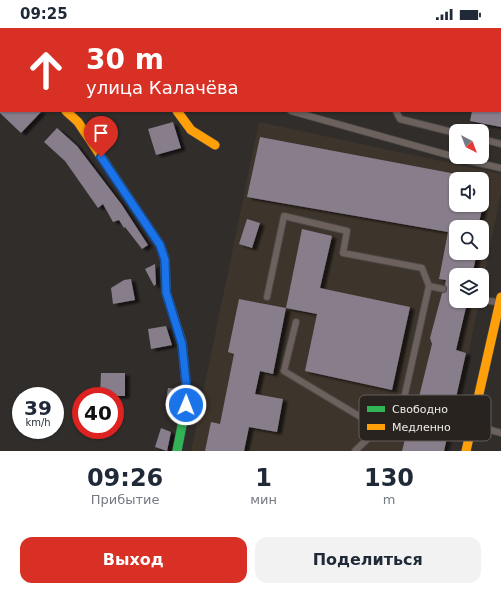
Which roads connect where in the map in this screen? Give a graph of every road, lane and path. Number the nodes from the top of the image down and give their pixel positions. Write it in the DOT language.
graph roads {
  1 [pos="67,112"];
  2 [pos="179,112"];
  3 [pos="295,112"];
  4 [pos="396,112"];
  5 [pos="449,131"];
  6 [pos="489,141"];
  7 [pos="501,144"];
  8 [pos="215,145"];
  9 [pos="501,168"];
  10 [pos="429,286"];
  11 [pos="443,289"];
  12 [pos="267,297"];
  13 [pos="489,300"];
  14 [pos="501,301"];
  15 [pos="296,322"];
  16 [pos="405,395"];
  17 [pos="479,395"];
  18 [pos="359,416"];
  19 [pos="491,430"];
  20 [pos="501,433"];
  21 [pos="365,441"];
  22 [pos="468,441"];
  23 [pos="177,451"];
  24 [pos="355,451"];
  25 [pos="466,451"];
  1 -- 23 [label="street"];
  2 -- 8 [label="street"];
  3 -- 9 [label="lane"];
  4 -- 5 [label="lane"];
  6 -- 7 [label="lane"];
  10 -- 11 [label="lane"];
  10 -- 12 [label="lane"];
  10 -- 16 [label="lane"];
  13 -- 14 [label="lane"];
  14 -- 17 [label="street"];
  15 -- 18 [label="lane"];
  19 -- 20 [label="lane"];
  21 -- 24 [label="lane"];
  22 -- 25 [label="street"];
}
